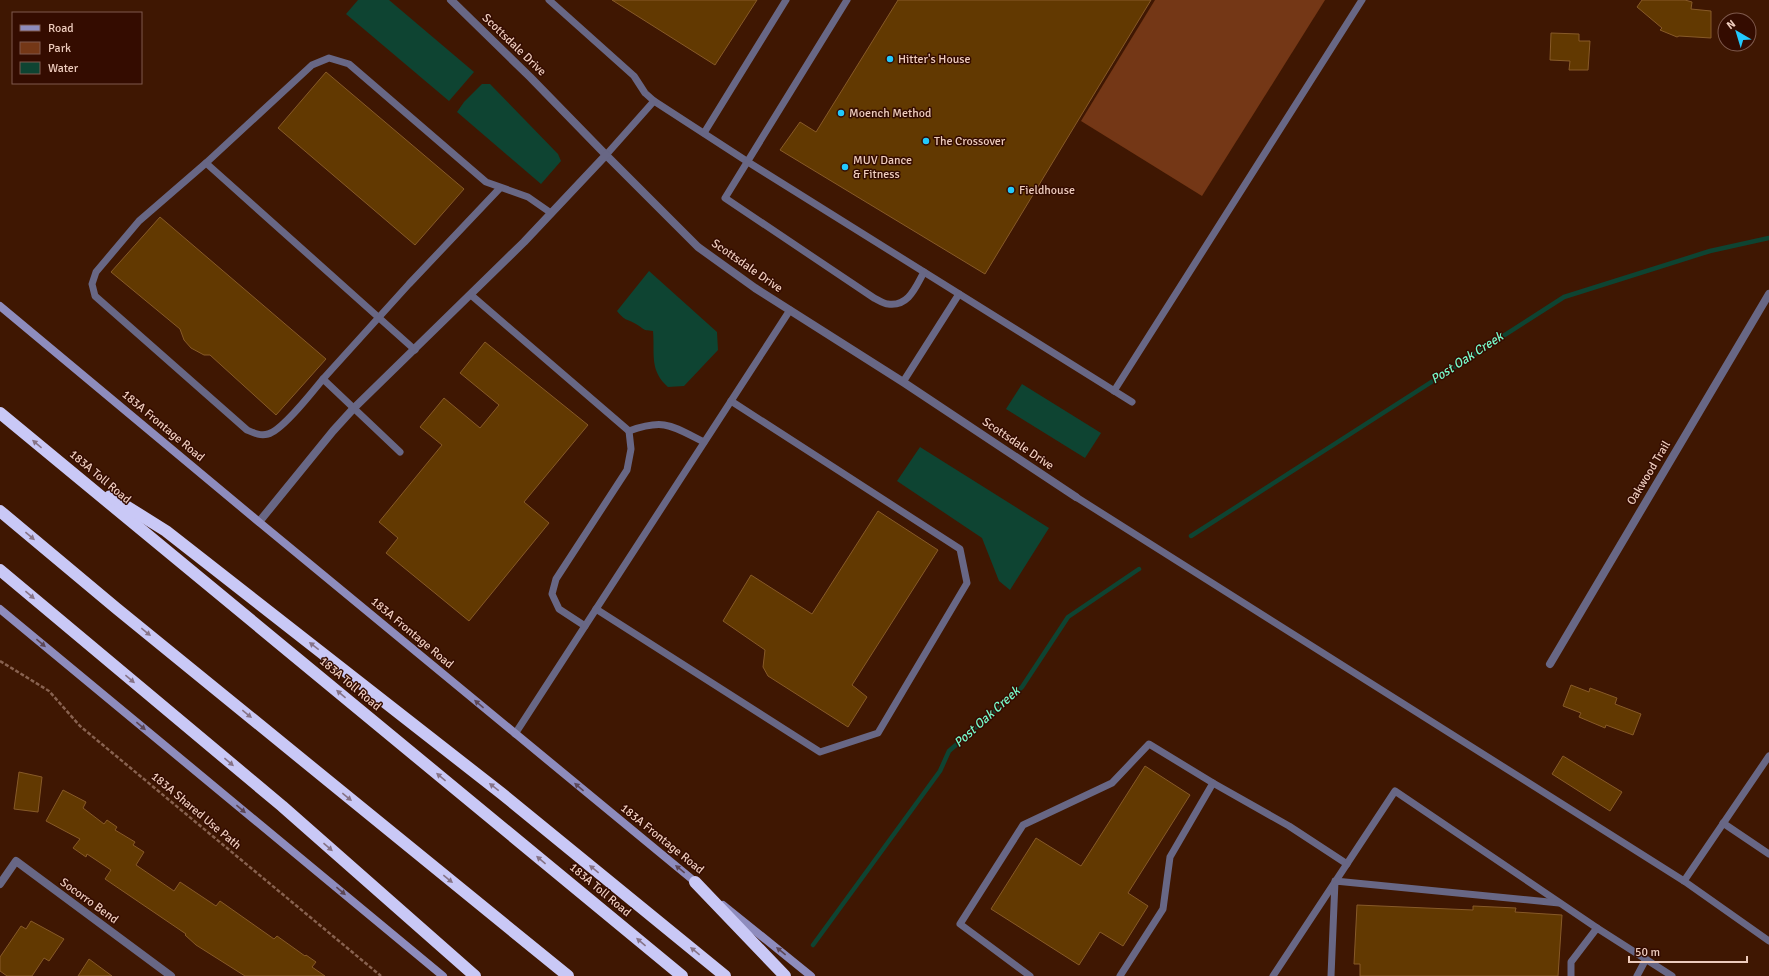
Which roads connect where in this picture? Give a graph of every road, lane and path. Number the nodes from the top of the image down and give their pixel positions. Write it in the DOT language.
graph roads {
  1 [pos="451,0"];
  2 [pos="549,0"];
  3 [pos="786,0"];
  4 [pos="847,0"];
  5 [pos="1362,0"];
  6 [pos="654,101"];
  7 [pos="704,133"];
  8 [pos="606,155"];
  9 [pos="748,162"];
  10 [pos="206,163"];
  11 [pos="500,188"];
  12 [pos="551,213"];
  13 [pos="924,272"];
  14 [pos="471,294"];
  15 [pos="959,294"];
  16 [pos="1769,294"];
  17 [pos="0,306"];
  18 [pos="790,310"];
  19 [pos="379,317"];
  20 [pos="415,350"];
  21 [pos="323,380"];
  22 [pos="903,382"];
  23 [pos="1114,390"];
  24 [pos="731,401"];
  25 [pos="1132,402"];
  26 [pos="353,409"];
  27 [pos="0,413"];
  28 [pos="629,430"];
  29 [pos="704,442"];
  30 [pos="400,452"];
  31 [pos="67,468"];
  32 [pos="1076,497"];
  33 [pos="0,511"];
  34 [pos="259,522"];
  35 [pos="0,570"];
  36 [pos="0,609"];
  37 [pos="596,609"];
  38 [pos="585,626"];
  39 [pos="0,661"];
  40 [pos="1550,664"];
  41 [pos="515,734"];
  42 [pos="1769,756"];
  43 [pos="1214,783"];
  44 [pos="1723,823"];
  45 [pos="1769,854"];
  46 [pos="1347,864"];
  47 [pos="1335,881"];
  48 [pos="1684,881"];
  49 [pos="695,882"];
  50 [pos="0,884"];
  51 [pos="1560,903"];
  52 [pos="1596,928"];
  53 [pos="1769,942"];
  54 [pos="1646,959"];
  55 [pos="171,976"];
  56 [pos="381,976"];
  57 [pos="443,976"];
  58 [pos="475,976"];
  59 [pos="568,976"];
  60 [pos="682,976"];
  61 [pos="725,976"];
  62 [pos="785,976"];
  63 [pos="811,976"];
  64 [pos="1030,976"];
  65 [pos="1120,976"];
  66 [pos="1273,976"];
  67 [pos="1331,976"];
  68 [pos="1571,976"];
  69 [pos="1637,976"];
  70 [pos="1672,976"];
  1 -- 8 [label="street, Scottsdale Drive"];
  2 -- 6 [label="lane"];
  3 -- 7 [label="lane"];
  4 -- 9 [label="lane"];
  5 -- 23 [label="lane"];
  6 -- 7 [label="lane"];
  6 -- 8 [label="lane"];
  7 -- 9 [label="lane"];
  8 -- 12 [label="street"];
  8 -- 18 [label="street, Scottsdale Drive"];
  9 -- 13 [label="lane"];
  9 -- 13 [label="lane"];
  10 -- 11 [label="lane"];
  10 -- 19 [label="lane"];
  10 -- 21 [label="lane"];
  11 -- 12 [label="lane"];
  11 -- 19 [label="lane"];
  12 -- 14 [label="street"];
  13 -- 15 [label="lane"];
  14 -- 20 [label="street"];
  14 -- 28 [label="lane"];
  15 -- 22 [label="lane"];
  15 -- 23 [label="lane"];
  16 -- 40 [label="street, Oakwood Trail"];
  17 -- 34 [label="main road, 183A Frontage Road"];
  18 -- 22 [label="street, Scottsdale Drive"];
  18 -- 24 [label="lane"];
  19 -- 20 [label="lane"];
  19 -- 21 [label="lane"];
  20 -- 26 [label="street"];
  21 -- 26 [label="lane"];
  22 -- 32 [label="street, Scottsdale Drive"];
  23 -- 25 [label="lane"];
  24 -- 29 [label="lane"];
  24 -- 37 [label="lane"];
  26 -- 30 [label="lane"];
  26 -- 34 [label="street"];
  31 -- 27 [label="highway, 183A Toll Road, one-way"];
  28 -- 29 [label="lane"];
  28 -- 38 [label="lane"];
  29 -- 37 [label="lane"];
  60 -- 31 [label="highway, 183A Toll Road, one-way"];
  61 -- 31 [label="highway, one-way"];
  32 -- 48 [label="lane"];
  33 -- 59 [label="highway, one-way"];
  41 -- 34 [label="main road, 183A Frontage Road, one-way"];
  35 -- 58 [label="highway, one-way"];
  36 -- 57 [label="main road, one-way"];
  37 -- 38 [label="lane"];
  38 -- 41 [label="lane"];
  39 -- 56 [label="path, 183A Shared Use Path"];
  49 -- 41 [label="main road, 183A Frontage Road, one-way"];
  42 -- 44 [label="lane"];
  43 -- 46 [label="lane"];
  43 -- 64 [label="lane"];
  43 -- 65 [label="lane"];
  44 -- 45 [label="lane"];
  44 -- 48 [label="lane"];
  46 -- 47 [label="lane"];
  46 -- 51 [label="lane"];
  47 -- 51 [label="lane"];
  47 -- 66 [label="lane"];
  47 -- 67 [label="lane"];
  48 -- 53 [label="lane"];
  49 -- 62 [label="highway"];
  63 -- 49 [label="main road, 183A Frontage Road, one-way"];
  50 -- 55 [label="street, Socorro Bend"];
  51 -- 52 [label="lane"];
  52 -- 54 [label="lane"];
  52 -- 68 [label="lane"];
  54 -- 69 [label="lane"];
  54 -- 70 [label="lane"];
}
